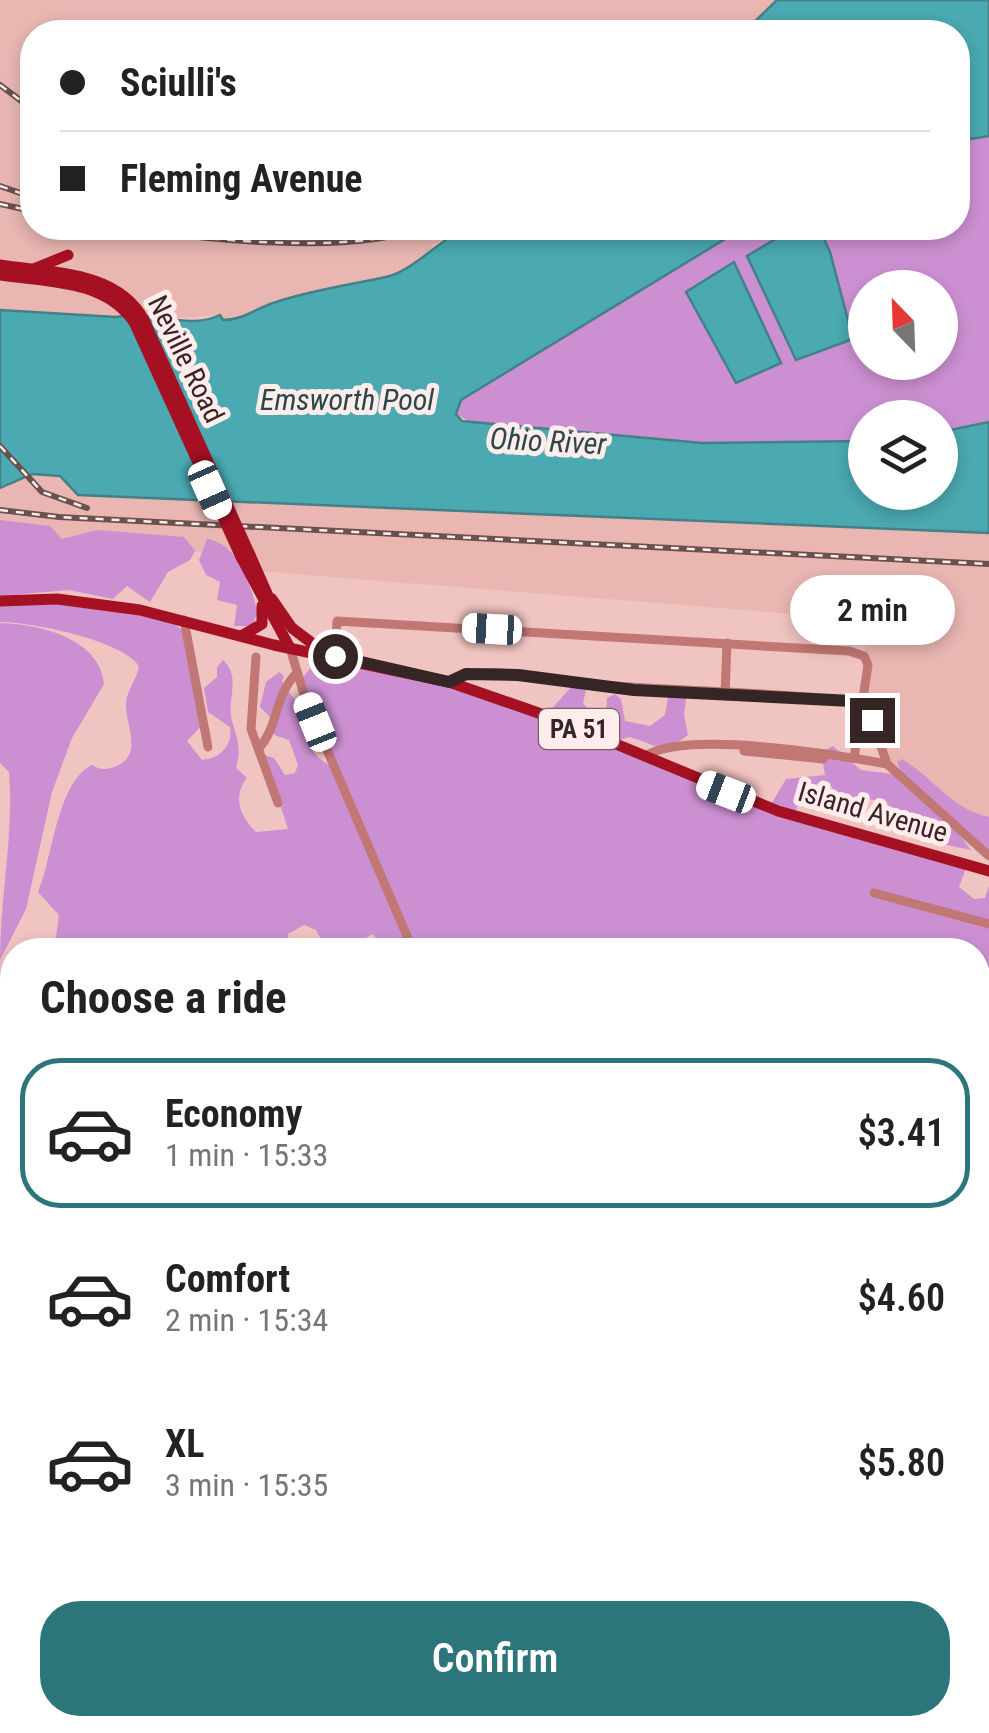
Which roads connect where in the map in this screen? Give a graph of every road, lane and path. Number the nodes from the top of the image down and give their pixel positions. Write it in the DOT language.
graph roads {
  1 [pos="68,255"];
  2 [pos="0,265"];
  3 [pos="31,270"];
  4 [pos="0,275"];
  5 [pos="139,321"];
  6 [pos="262,592"];
  7 [pos="0,601"];
  8 [pos="184,620"];
  9 [pos="233,635"];
  10 [pos="727,643"];
  11 [pos="290,648"];
  12 [pos="332,656"];
  13 [pos="256,657"];
  14 [pos="298,672"];
  15 [pos="449,682"];
  16 [pos="726,695"];
  17 [pos="861,704"];
  18 [pos="208,748"];
  19 [pos="258,748"];
  20 [pos="727,748"];
  21 [pos="644,757"];
  22 [pos="854,758"];
  23 [pos="823,759"];
  24 [pos="887,764"];
  25 [pos="278,803"];
  26 [pos="989,856"];
  27 [pos="989,871"];
  28 [pos="874,893"];
  29 [pos="989,924"];
  30 [pos="408,938"];
  1 -- 3 [label="main road"];
  2 -- 3 [label="main road, Neville Road"];
  3 -- 5 [label="main road, Neville Road"];
  4 -- 5 [label="main road, Neville Road"];
  5 -- 6 [label="main road, Neville Road, bridge"];
  6 -- 9 [label="main road"];
  6 -- 11 [label="main road, Neville Road"];
  6 -- 12 [label="main road"];
  7 -- 8 [label="main road, PA 51"];
  8 -- 9 [label="main road, PA 51"];
  8 -- 18 [label="street"];
  9 -- 11 [label="main road, PA 51"];
  10 -- 12 [label="street"];
  10 -- 16 [label="street"];
  10 -- 17 [label="street"];
  11 -- 12 [label="main road, Island Avenue / PA 51"];
  11 -- 14 [label="street"];
  12 -- 15 [label="main road, Island Avenue / PA 51"];
  13 -- 19 [label="street"];
  14 -- 19 [label="street"];
  14 -- 30 [label="street"];
  15 -- 16 [label="street"];
  15 -- 21 [label="main road, Island Avenue / PA 51"];
  16 -- 17 [label="street"];
  17 -- 22 [label="street"];
  17 -- 24 [label="street"];
  19 -- 25 [label="street"];
  20 -- 21 [label="street"];
  20 -- 22 [label="street"];
  20 -- 23 [label="street"];
  21 -- 27 [label="main road, Island Avenue / PA 51"];
  22 -- 24 [label="street"];
  24 -- 26 [label="street"];
  28 -- 29 [label="street"];
}
